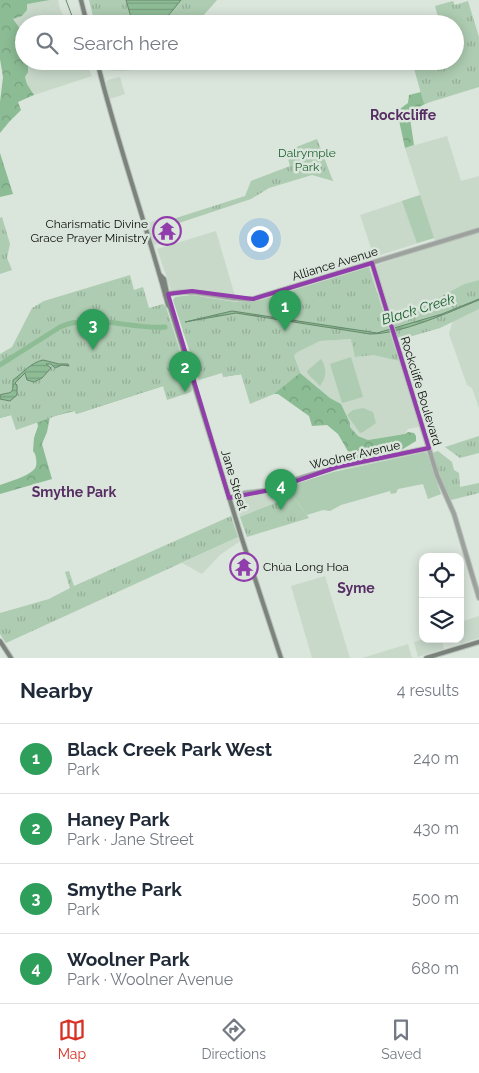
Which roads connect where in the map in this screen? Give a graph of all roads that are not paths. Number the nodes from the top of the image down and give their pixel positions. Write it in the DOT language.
graph roads {
  1 [pos="82,0"];
  2 [pos="85,15"];
  3 [pos="99,70"];
  4 [pos="479,230"];
  5 [pos="372,263"];
  6 [pos="166,295"];
  7 [pos="429,448"];
  8 [pos="229,498"];
  9 [pos="479,598"];
  10 [pos="0,641"];
  11 [pos="479,642"];
  12 [pos="11,658"];
  13 [pos="281,658"];
  14 [pos="426,658"];
  1 -- 2 [label="main road"];
  3 -- 6 [label="main road, Jane Street"];
  4 -- 5 [label="street, Alliance Avenue"];
  5 -- 6 [label="street, Alliance Avenue"];
  5 -- 7 [label="street, Rockcliffe Boulevard"];
  6 -- 8 [label="main road, Jane Street"];
  7 -- 8 [label="street, Woolner Avenue"];
  7 -- 9 [label="street, Rockcliffe Boulevard"];
  8 -- 13 [label="main road, Jane Street"];
  10 -- 12 [label="main road"];
  11 -- 14 [label="main road"];
}
